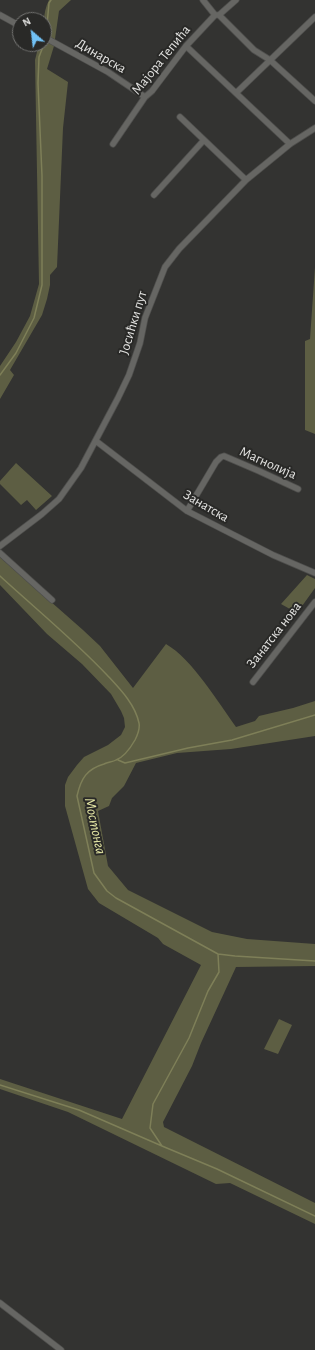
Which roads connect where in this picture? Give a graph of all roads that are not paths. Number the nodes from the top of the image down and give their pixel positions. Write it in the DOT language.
graph roads {
  1 [pos="203,0"];
  2 [pos="236,0"];
  3 [pos="0,15"];
  4 [pos="217,15"];
  5 [pos="315,17"];
  6 [pos="12,22"];
  7 [pos="52,42"];
  8 [pos="186,46"];
  9 [pos="270,60"];
  10 [pos="236,93"];
  11 [pos="145,97"];
  12 [pos="315,101"];
  13 [pos="180,117"];
  14 [pos="315,128"];
  15 [pos="204,140"];
  16 [pos="113,144"];
  17 [pos="290,144"];
  18 [pos="246,180"];
  19 [pos="154,195"];
  20 [pos="96,441"];
  21 [pos="298,490"];
  22 [pos="187,511"];
  23 [pos="0,546"];
  24 [pos="0,553"];
  25 [pos="315,573"];
  26 [pos="52,600"];
  27 [pos="315,602"];
  28 [pos="253,682"];
  29 [pos="0,1303"];
  30 [pos="61,1350"];
  1 -- 4 [label="street"];
  2 -- 4 [label="street, Мајора Тепића"];
  3 -- 6 [label="street"];
  4 -- 8 [label="street, Мајора Тепића"];
  4 -- 9 [label="street"];
  5 -- 9 [label="street"];
  7 -- 11 [label="street, Динарска"];
  8 -- 10 [label="street"];
  8 -- 11 [label="street, Мајора Тепића"];
  9 -- 10 [label="street"];
  9 -- 12 [label="street"];
  10 -- 17 [label="street"];
  11 -- 16 [label="street, Мајора Тепића"];
  13 -- 15 [label="street"];
  14 -- 17 [label="street, Јосићки пут"];
  15 -- 18 [label="street"];
  15 -- 19 [label="street"];
  17 -- 18 [label="street, Јосићки пут"];
  18 -- 20 [label="street, Јосићки пут"];
  20 -- 22 [label="street, Занатска"];
  20 -- 23 [label="street, Јосићки пут"];
  21 -- 22 [label="street, Магнолија"];
  22 -- 25 [label="street, Занатска"];
  24 -- 26 [label="street"];
  27 -- 28 [label="street, Занатска нова"];
  29 -- 30 [label="street"];
}
